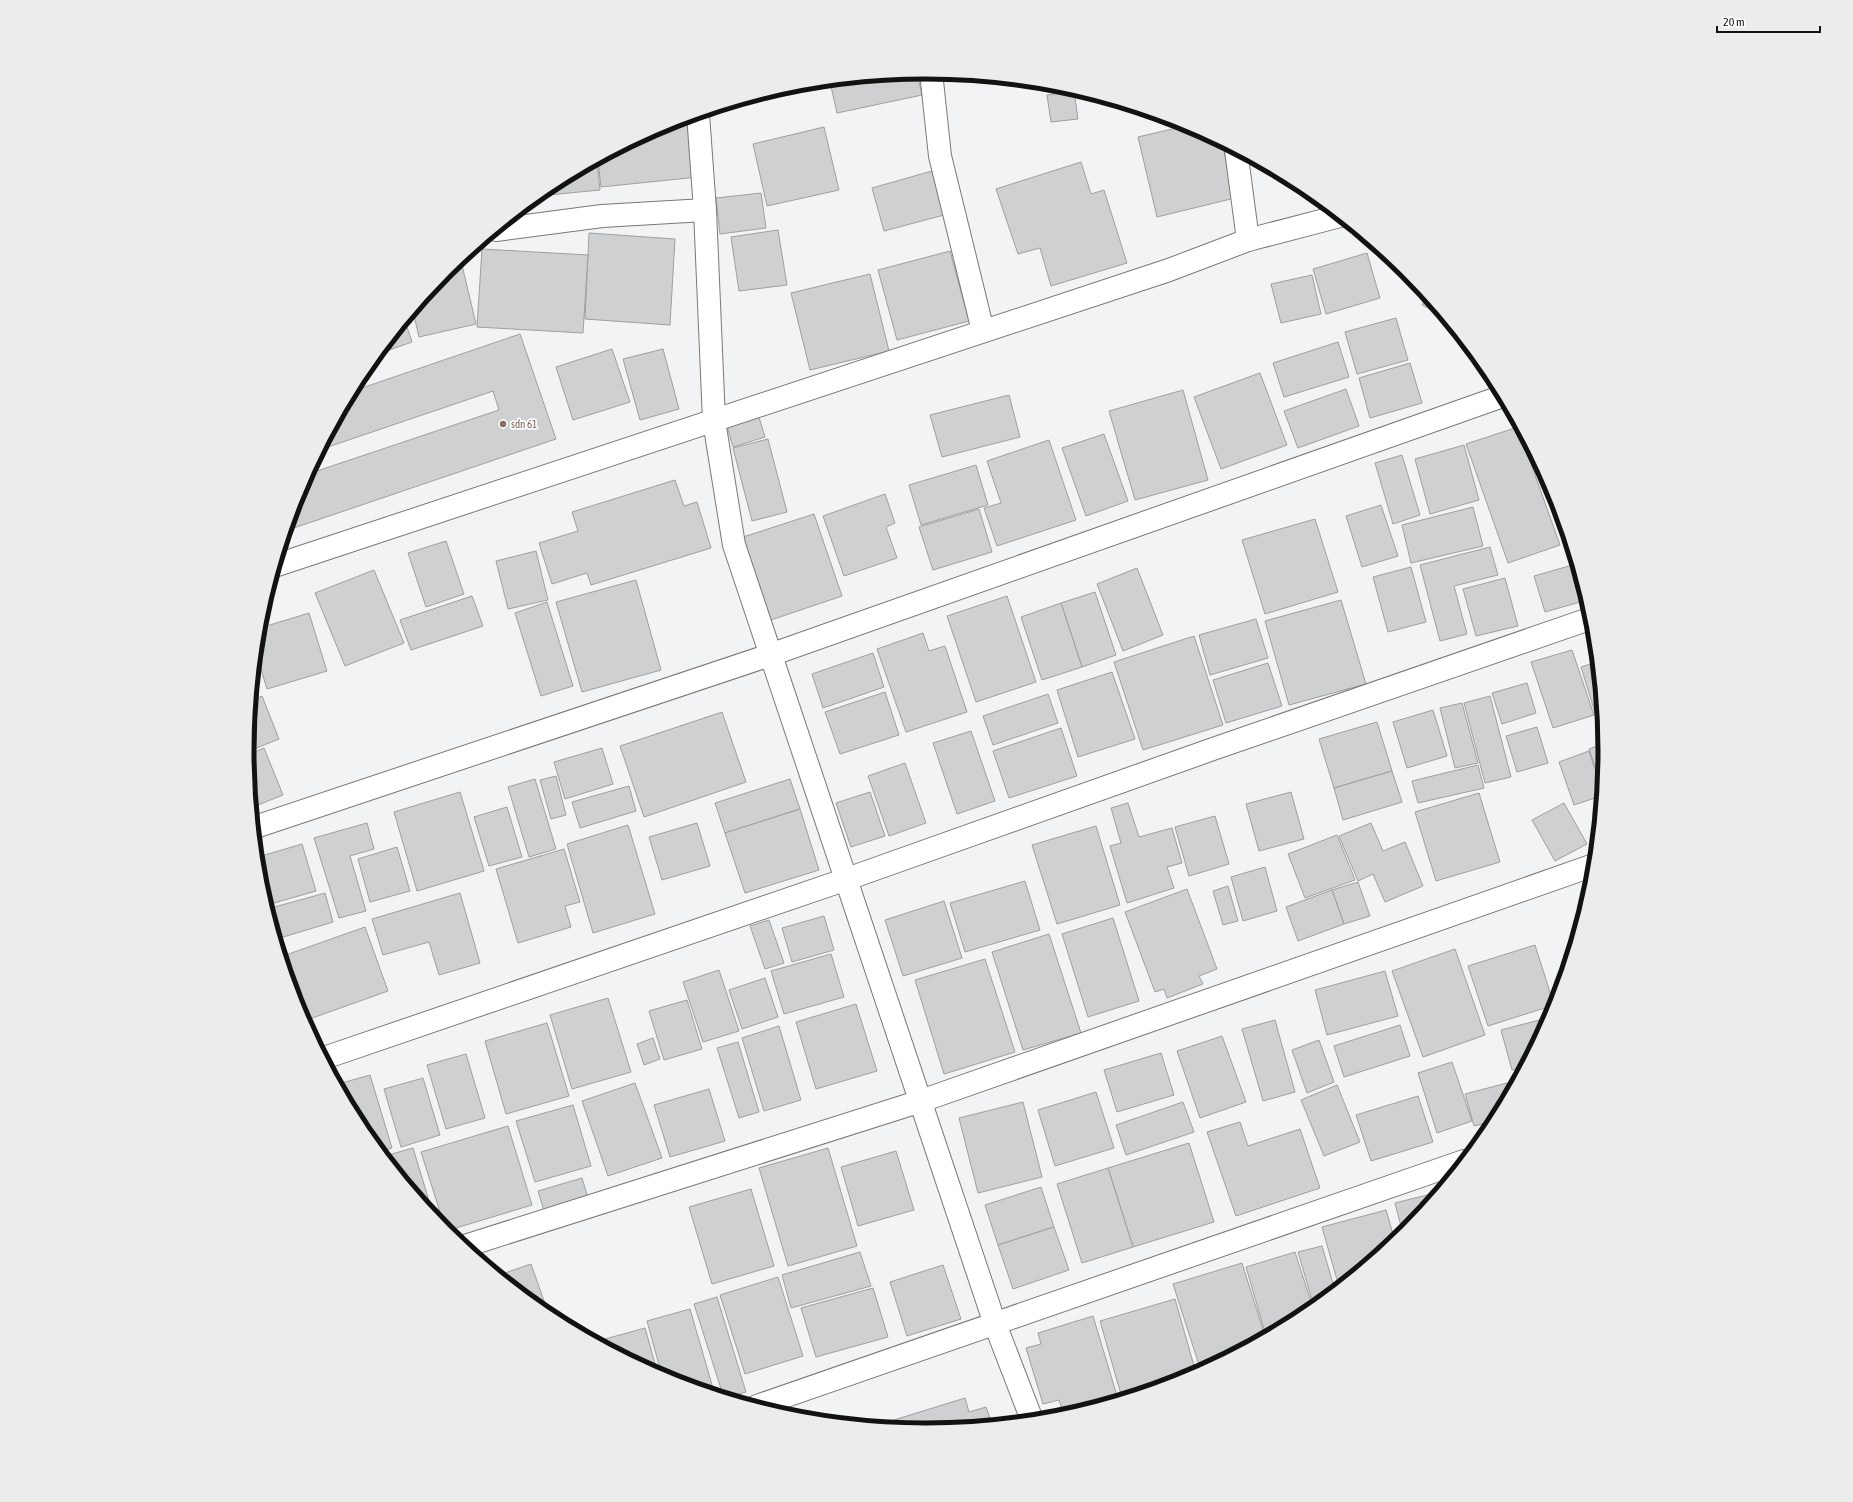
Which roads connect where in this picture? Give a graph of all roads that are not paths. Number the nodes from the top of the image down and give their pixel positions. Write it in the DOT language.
graph roads {
  1 [pos="932,79"];
  2 [pos="698,119"];
  3 [pos="1237,155"];
  4 [pos="705,210"];
  5 [pos="1335,217"];
  6 [pos="504,229"];
  7 [pos="1248,240"];
  8 [pos="983,331"];
  9 [pos="1497,398"];
  10 [pos="714,421"];
  11 [pos="281,564"];
  12 [pos="1586,620"];
  13 [pos="770,655"];
  14 [pos="259,826"];
  15 [pos="1589,866"];
  16 [pos="847,879"];
  17 [pos="329,1056"];
  18 [pos="921,1101"];
  19 [pos="1457,1163"];
  20 [pos="470,1244"];
  21 [pos="995,1324"];
  22 [pos="766,1403"];
  23 [pos="1030,1414"];
  1 -- 8 [label="street"];
  2 -- 4 [label="street"];
  3 -- 7 [label="street"];
  4 -- 6 [label="street"];
  4 -- 10 [label="street"];
  5 -- 7 [label="street"];
  7 -- 8 [label="street"];
  8 -- 10 [label="street"];
  9 -- 13 [label="street"];
  10 -- 11 [label="street"];
  10 -- 13 [label="street"];
  12 -- 16 [label="street"];
  13 -- 14 [label="street"];
  13 -- 16 [label="street"];
  15 -- 18 [label="street"];
  16 -- 17 [label="street"];
  16 -- 18 [label="street"];
  18 -- 20 [label="street"];
  18 -- 21 [label="street"];
  19 -- 21 [label="street"];
  21 -- 22 [label="street"];
  21 -- 23 [label="street"];
}
